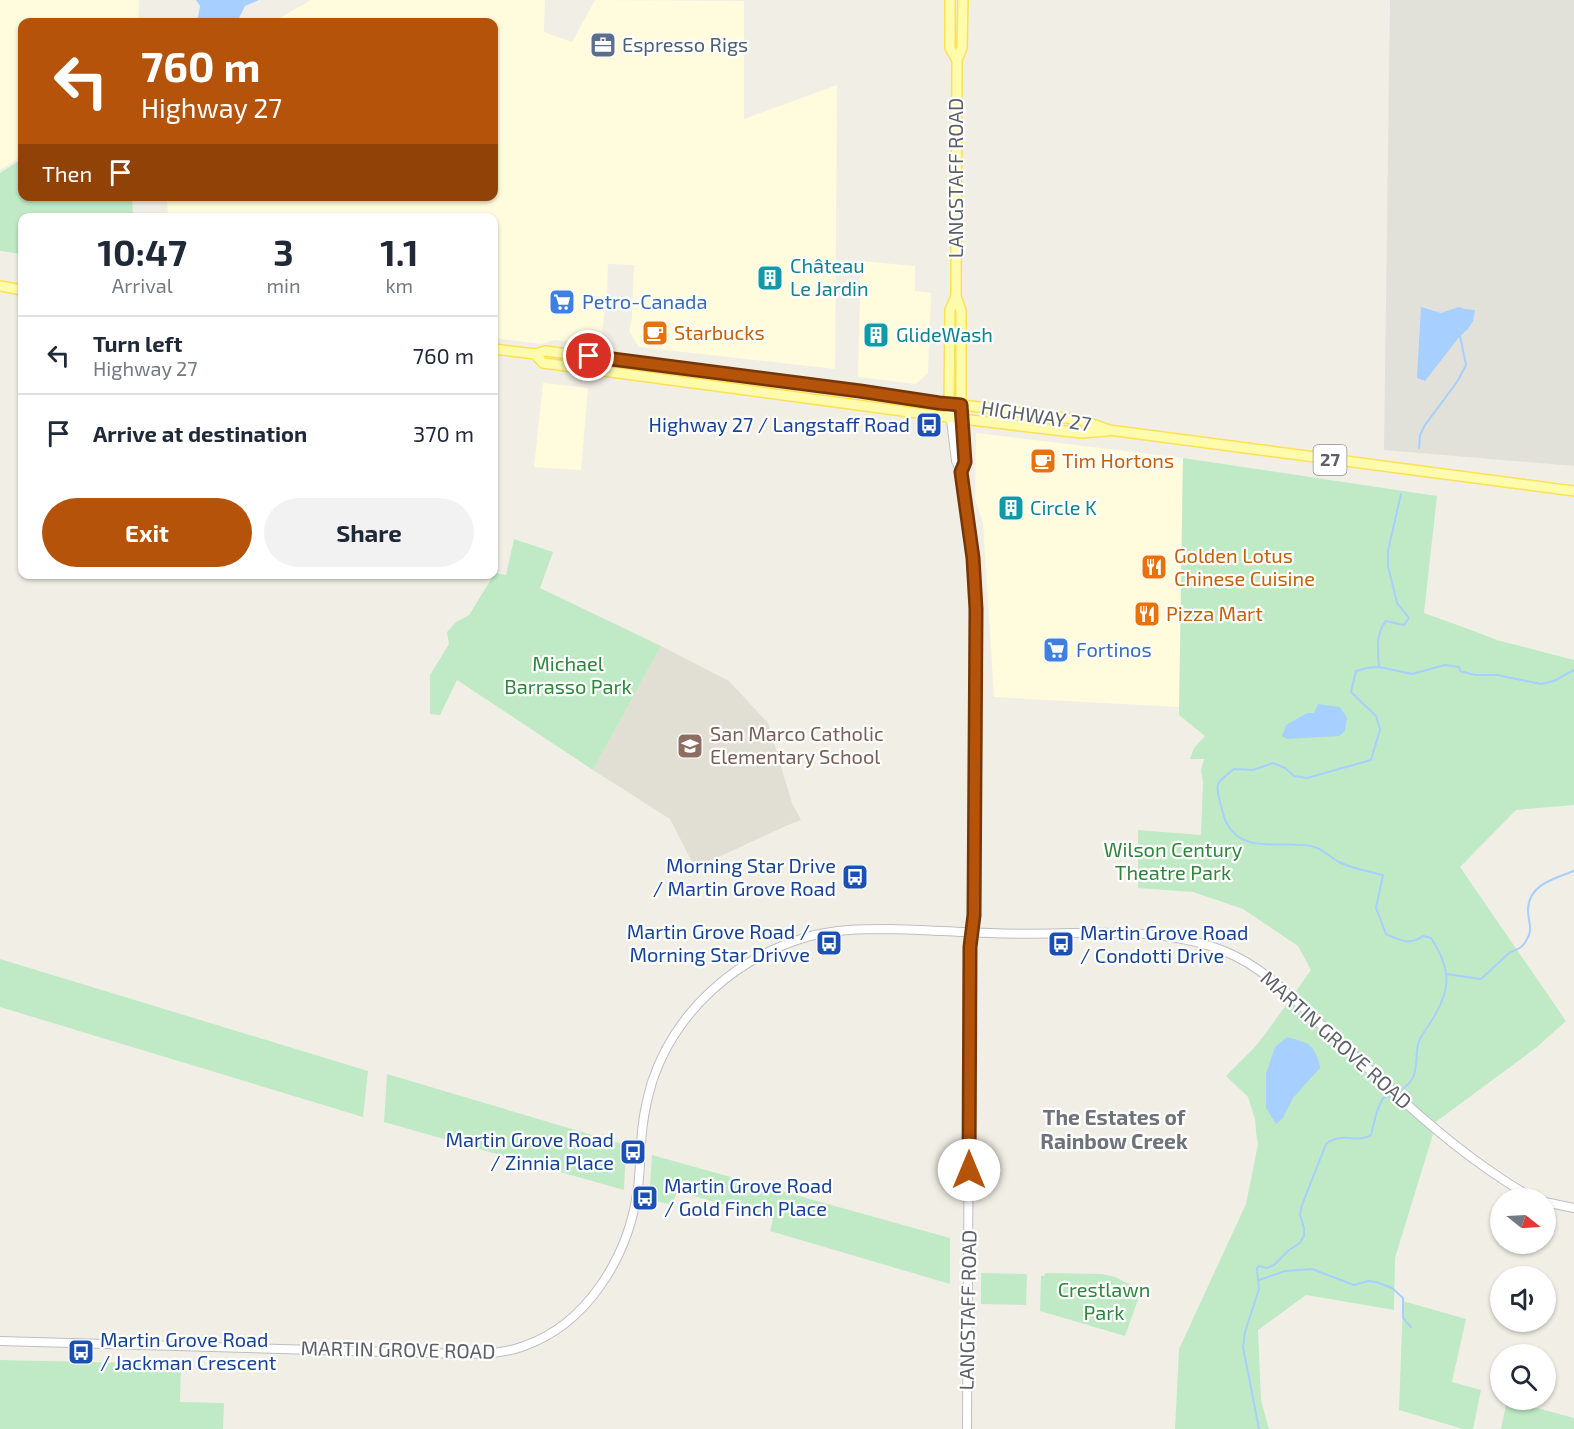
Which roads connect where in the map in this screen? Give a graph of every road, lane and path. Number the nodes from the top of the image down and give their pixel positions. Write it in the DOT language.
graph roads {
  1 [pos="950,0"];
  2 [pos="963,0"];
  3 [pos="957,60"];
  4 [pos="0,286"];
  5 [pos="18,289"];
  6 [pos="956,297"];
  7 [pos="498,349"];
  8 [pos="535,354"];
  9 [pos="949,404"];
  10 [pos="961,405"];
  11 [pos="950,417"];
  12 [pos="962,419"];
  13 [pos="1109,430"];
  14 [pos="961,472"];
  15 [pos="1574,492"];
  16 [pos="972,932"];
  17 [pos="1516,1188"];
  18 [pos="1556,1205"];
  19 [pos="1574,1209"];
  20 [pos="0,1341"];
  21 [pos="967,1429"];
  1 -- 3 [label="main road, LANGSTAFF ROAD"];
  2 -- 3 [label="main road, LANGSTAFF ROAD"];
  3 -- 6 [label="main road, LANGSTAFF ROAD"];
  4 -- 5 [label="main road"];
  6 -- 9 [label="main road, LANGSTAFF ROAD"];
  6 -- 10 [label="main road, LANGSTAFF ROAD"];
  7 -- 8 [label="main road, HIGHWAY 27 / 27"];
  8 -- 9 [label="main road, HIGHWAY 27 / 27"];
  8 -- 11 [label="main road, HIGHWAY 27 / 27"];
  9 -- 10 [label="main road, HIGHWAY 27 / 27"];
  9 -- 11 [label="street, LANGSTAFF ROAD"];
  10 -- 12 [label="main road, LANGSTAFF ROAD"];
  10 -- 13 [label="main road, HIGHWAY 27 / 27"];
  11 -- 12 [label="main road, HIGHWAY 27 / 27"];
  11 -- 14 [label="street, LANGSTAFF ROAD"];
  12 -- 13 [label="main road, HIGHWAY 27 / 27"];
  12 -- 14 [label="street, LANGSTAFF ROAD"];
  13 -- 15 [label="main road, HIGHWAY 27 / 27"];
  14 -- 16 [label="street, LANGSTAFF ROAD"];
  16 -- 17 [label="street, MARTIN GROVE ROAD"];
  16 -- 20 [label="street, MARTIN GROVE ROAD"];
  16 -- 21 [label="street, LANGSTAFF ROAD"];
  18 -- 19 [label="street"];
}
